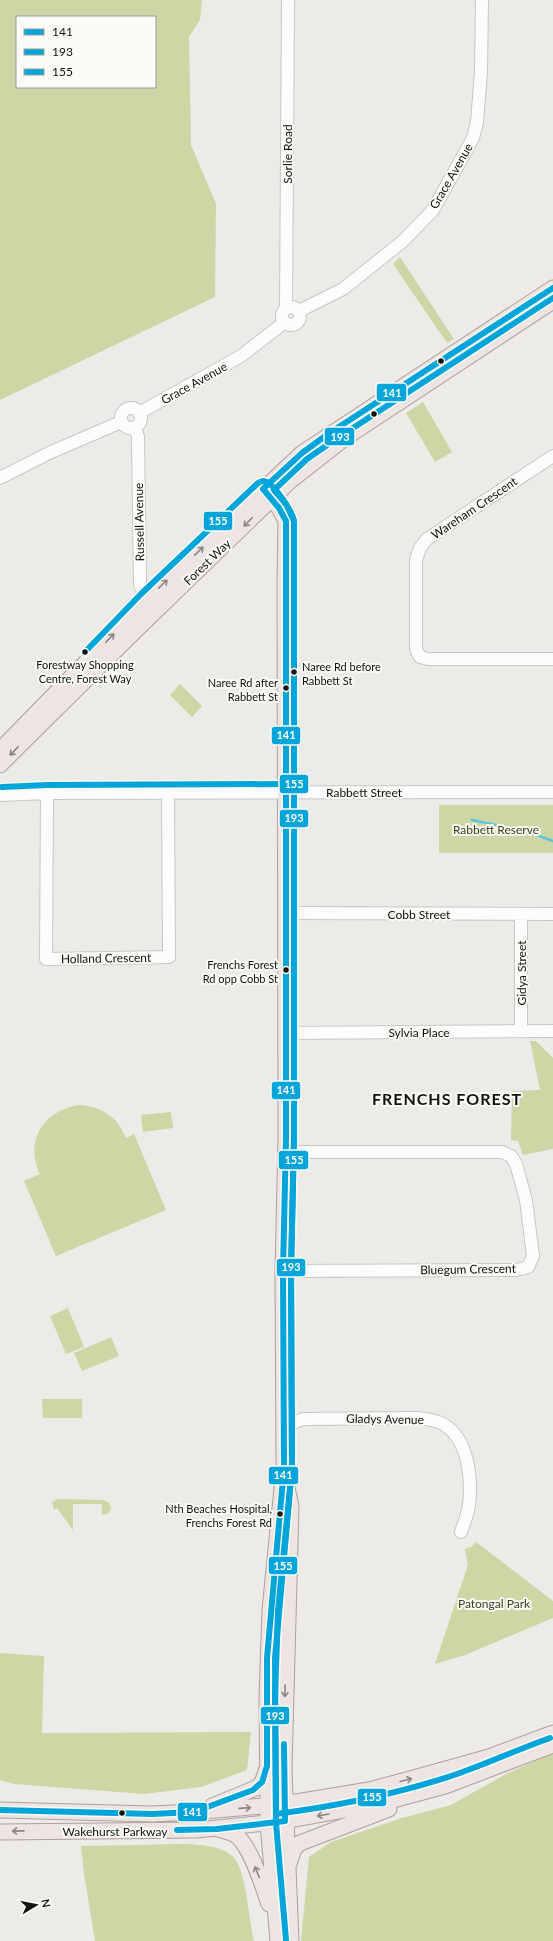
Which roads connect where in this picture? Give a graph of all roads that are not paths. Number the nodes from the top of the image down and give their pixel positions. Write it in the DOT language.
graph roads {
  1 [pos="288,0"];
  2 [pos="482,0"];
  3 [pos="553,288"];
  4 [pos="553,302"];
  5 [pos="286,308"];
  6 [pos="300,311"];
  7 [pos="284,322"];
  8 [pos="139,413"];
  9 [pos="122,422"];
  10 [pos="134,427"];
  11 [pos="553,456"];
  12 [pos="0,478"];
  13 [pos="267,494"];
  14 [pos="147,600"];
  15 [pos="158,611"];
  16 [pos="553,659"];
  17 [pos="0,750"];
  18 [pos="0,766"];
  19 [pos="285,792"];
  20 [pos="553,792"];
  21 [pos="47,793"];
  22 [pos="168,793"];
  23 [pos="4,795"];
  24 [pos="285,913"];
  25 [pos="553,914"];
  26 [pos="521,915"];
  27 [pos="553,1031"];
  28 [pos="521,1032"];
  29 [pos="286,1033"];
  30 [pos="286,1152"];
  31 [pos="283,1271"];
  32 [pos="283,1427"];
  33 [pos="284,1468"];
  34 [pos="461,1532"];
  35 [pos="553,1733"];
  36 [pos="553,1744"];
  37 [pos="267,1766"];
  38 [pos="416,1794"];
  39 [pos="0,1801"];
  40 [pos="284,1804"];
  41 [pos="268,1806"];
  42 [pos="0,1810"];
  43 [pos="51,1812"];
  44 [pos="194,1812"];
  45 [pos="285,1821"];
  46 [pos="268,1823"];
  47 [pos="217,1828"];
  48 [pos="0,1832"];
  49 [pos="287,1871"];
  50 [pos="276,1922"];
  51 [pos="278,1941"];
  52 [pos="291,1941"];
  1 -- 5 [label="street, Sorlie Road"];
  2 -- 6 [label="street, Grace Avenue"];
  3 -- 13 [label="main road, Forest Way"];
  4 -- 13 [label="main road, Forest Way"];
  5 -- 6 [label="street"];
  5 -- 7 [label="street"];
  6 -- 7 [label="street"];
  7 -- 8 [label="street, Grace Avenue"];
  8 -- 9 [label="street"];
  8 -- 10 [label="street"];
  9 -- 10 [label="street"];
  9 -- 12 [label="street"];
  10 -- 14 [label="street, Russell Avenue"];
  11 -- 16 [label="street, Wareham Crescent"];
  14 -- 13 [label="main road, Forest Way, one-way"];
  13 -- 15 [label="main road, Forest Way, one-way"];
  13 -- 19 [label="main road"];
  14 -- 15 [label="street, Russell Avenue"];
  17 -- 14 [label="main road, Forest Way, one-way"];
  15 -- 18 [label="main road, Forest Way, one-way"];
  19 -- 20 [label="street, Rabbett Street"];
  19 -- 22 [label="street, Rabbett Street"];
  19 -- 24 [label="main road"];
  21 -- 22 [label="street, Rabbett Street"];
  21 -- 22 [label="street, Holland Crescent"];
  21 -- 23 [label="street, Rabbett Street"];
  24 -- 26 [label="street, Cobb Street"];
  24 -- 29 [label="main road"];
  25 -- 26 [label="street, Cobb Street"];
  26 -- 28 [label="street, Gidya Street"];
  27 -- 28 [label="street, Sylvia Place"];
  28 -- 29 [label="street, Sylvia Place"];
  29 -- 30 [label="main road"];
  30 -- 31 [label="main road"];
  30 -- 31 [label="street, Bluegum Crescent"];
  31 -- 32 [label="main road"];
  32 -- 33 [label="main road"];
  32 -- 34 [label="street, Gladys Avenue"];
  33 -- 37 [label="main road"];
  33 -- 40 [label="main road, one-way"];
  40 -- 35 [label="main road, Wakehurst Parkway, one-way"];
  36 -- 38 [label="main road, Wakehurst Parkway"];
  37 -- 41 [label="main road"];
  37 -- 44 [label="main road"];
  38 -- 45 [label="main road, Wakehurst Parkway, one-way"];
  38 -- 49 [label="main road"];
  39 -- 43 [label="main road"];
  40 -- 41 [label="main road, Wakehurst Parkway"];
  40 -- 45 [label="main road"];
  44 -- 41 [label="main road, Wakehurst Parkway, one-way"];
  41 -- 46 [label="main road"];
  42 -- 43 [label="main road, Wakehurst Parkway"];
  43 -- 44 [label="main road, Wakehurst Parkway"];
  45 -- 46 [label="main road, Wakehurst Parkway"];
  45 -- 49 [label="main road"];
  46 -- 47 [label="main road, Wakehurst Parkway"];
  46 -- 50 [label="main road"];
  47 -- 48 [label="main road, Wakehurst Parkway, one-way"];
  50 -- 47 [label="main road, one-way"];
  49 -- 52 [label="main road"];
  50 -- 51 [label="main road"];
}
